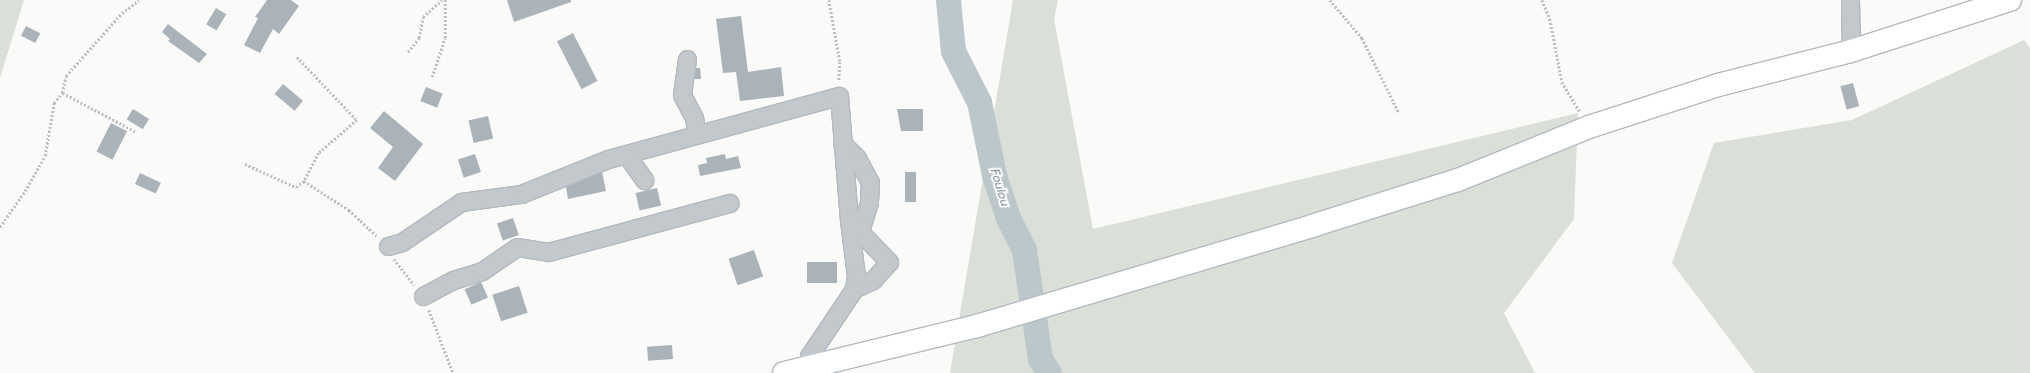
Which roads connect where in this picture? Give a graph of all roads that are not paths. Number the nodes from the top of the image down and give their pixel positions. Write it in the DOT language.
graph roads {
  1 [pos="1850,0"];
  2 [pos="2010,0"];
  3 [pos="1851,51"];
  4 [pos="687,59"];
  5 [pos="697,135"];
  6 [pos="842,143"];
  7 [pos="626,154"];
  8 [pos="644,180"];
  9 [pos="729,203"];
  10 [pos="388,246"];
  11 [pos="854,290"];
  12 [pos="423,296"];
  13 [pos="810,367"];
  14 [pos="784,373"];
  1 -- 3 [label="street"];
  2 -- 3 [label="street"];
  3 -- 13 [label="street"];
  4 -- 5 [label="street"];
  5 -- 6 [label="street"];
  5 -- 7 [label="street"];
  6 -- 11 [label="street"];
  6 -- 11 [label="street"];
  7 -- 8 [label="street"];
  7 -- 10 [label="street"];
  9 -- 12 [label="street"];
  11 -- 13 [label="street"];
  13 -- 14 [label="street"];
}
